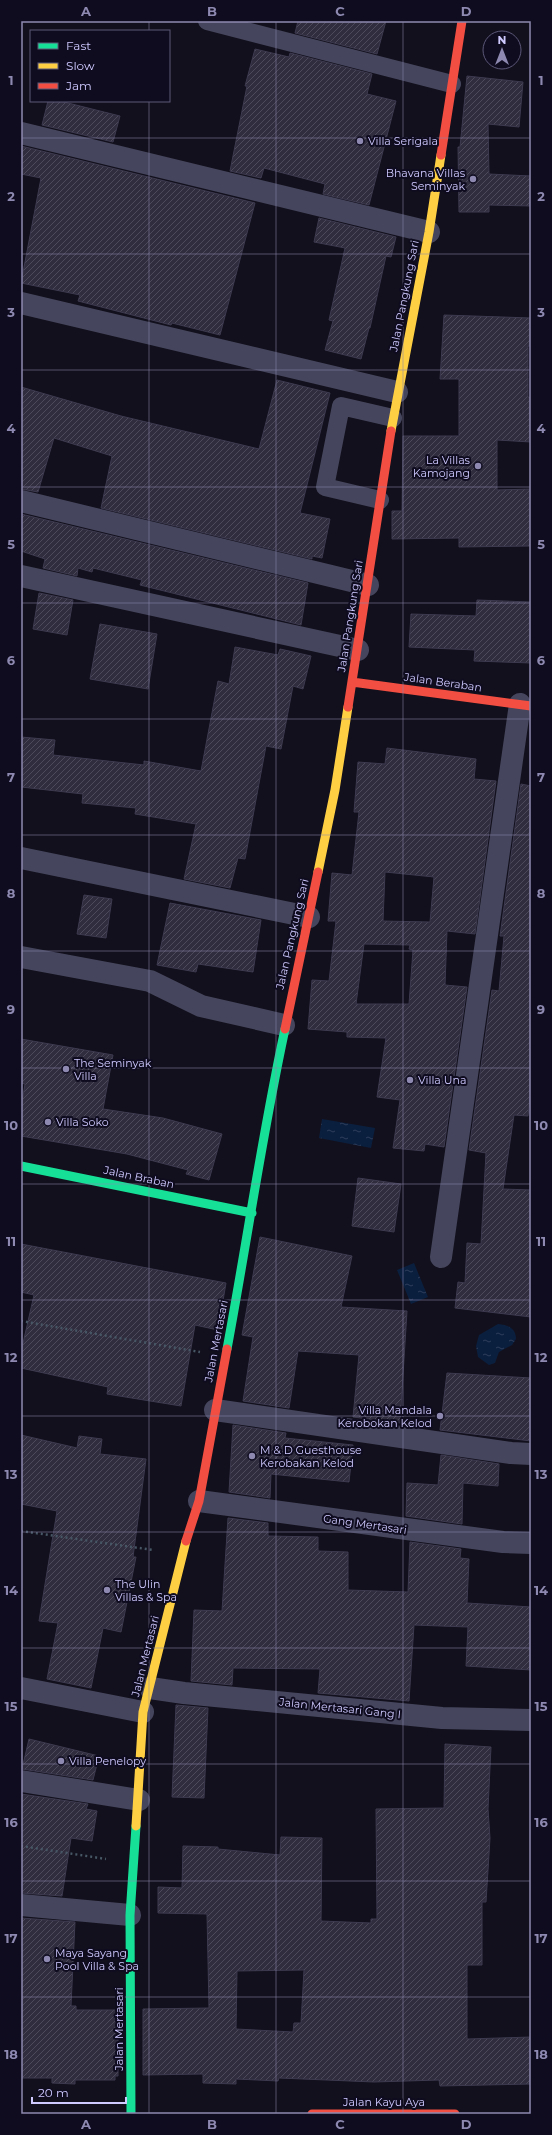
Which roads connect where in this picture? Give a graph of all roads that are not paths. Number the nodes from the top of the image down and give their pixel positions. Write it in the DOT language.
graph roads {
  1 [pos="207,21"];
  2 [pos="462,21"];
  3 [pos="452,84"];
  4 [pos="21,133"];
  5 [pos="429,232"];
  6 [pos="21,303"];
  7 [pos="397,392"];
  8 [pos="393,418"];
  9 [pos="380,500"];
  10 [pos="21,501"];
  11 [pos="21,576"];
  12 [pos="368,585"];
  13 [pos="358,650"];
  14 [pos="352,682"];
  15 [pos="526,705"];
  16 [pos="21,858"];
  17 [pos="308,917"];
  18 [pos="21,957"];
  19 [pos="284,1025"];
  20 [pos="21,1166"];
  21 [pos="252,1213"];
  22 [pos="440,1258"];
  23 [pos="215,1410"];
  24 [pos="531,1454"];
  25 [pos="199,1502"];
  26 [pos="531,1543"];
  27 [pos="21,1688"];
  28 [pos="150,1688"];
  29 [pos="143,1712"];
  30 [pos="531,1720"];
  31 [pos="21,1781"];
  32 [pos="139,1800"];
  33 [pos="21,1905"];
  34 [pos="130,1915"];
  35 [pos="405,2113"];
  36 [pos="131,2114"];
  37 [pos="312,2114"];
  38 [pos="456,2114"];
  1 -- 3 [label="lane"];
  2 -- 3 [label="street, Jalan Pangkung Sari"];
  3 -- 5 [label="street, Jalan Pangkung Sari"];
  4 -- 5 [label="street"];
  5 -- 7 [label="street, Jalan Pangkung Sari"];
  6 -- 7 [label="street"];
  7 -- 8 [label="street, Jalan Pangkung Sari"];
  8 -- 9 [label="street, Jalan Pangkung Sari"];
  8 -- 9 [label="lane"];
  9 -- 12 [label="street, Jalan Pangkung Sari"];
  10 -- 12 [label="street"];
  11 -- 13 [label="street"];
  12 -- 13 [label="street, Jalan Pangkung Sari"];
  13 -- 14 [label="street, Jalan Pangkung Sari"];
  14 -- 15 [label="street, Jalan Beraban"];
  14 -- 17 [label="street, Jalan Pangkung Sari"];
  15 -- 22 [label="street"];
  16 -- 17 [label="street"];
  17 -- 19 [label="street, Jalan Pangkung Sari"];
  18 -- 19 [label="street"];
  19 -- 21 [label="street, Jalan Pangkung Sari"];
  20 -- 21 [label="street, Jalan Braban"];
  21 -- 23 [label="street, Jalan Mertasari"];
  23 -- 24 [label="street"];
  23 -- 25 [label="street, Jalan Mertasari"];
  25 -- 26 [label="street, Gang Mertasari"];
  25 -- 28 [label="street, Jalan Mertasari"];
  27 -- 29 [label="street"];
  28 -- 29 [label="street, Jalan Mertasari"];
  28 -- 30 [label="street, Jalan Mertasari Gang I"];
  29 -- 32 [label="street, Jalan Mertasari"];
  31 -- 32 [label="street"];
  32 -- 34 [label="street, Jalan Mertasari"];
  33 -- 34 [label="street"];
  34 -- 36 [label="street, Jalan Mertasari"];
  35 -- 37 [label="street, Jalan Kayu Aya"];
  35 -- 38 [label="street, Jalan Kayu Aya"];
}
